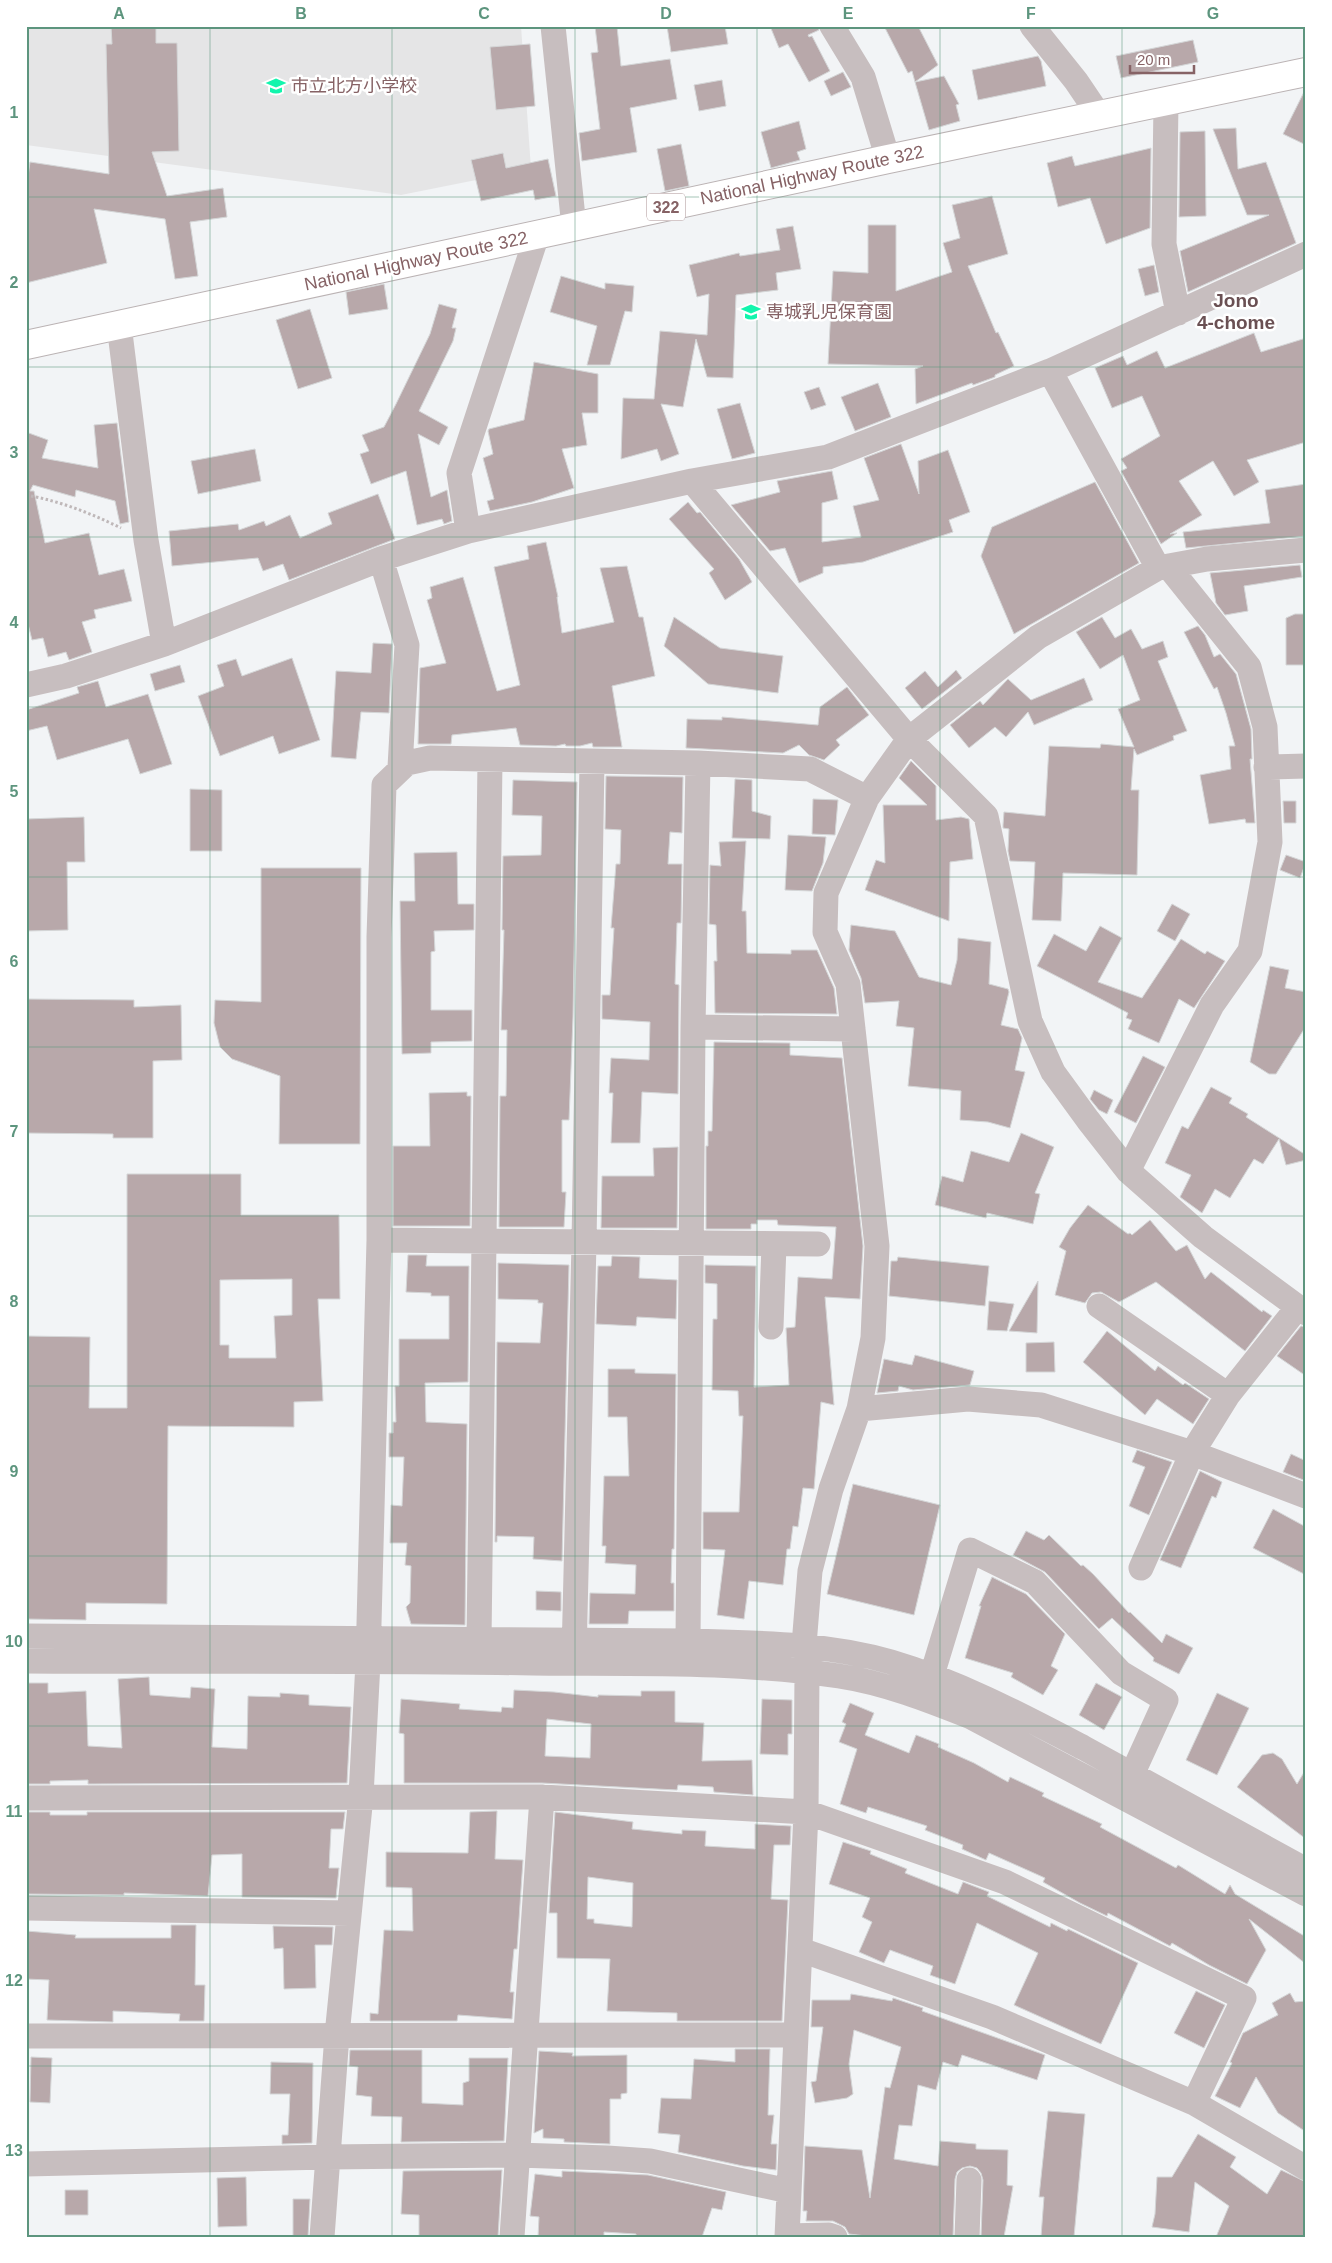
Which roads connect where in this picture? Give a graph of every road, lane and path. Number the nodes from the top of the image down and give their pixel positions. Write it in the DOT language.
graph roads {
  1 [pos="553,26"];
  2 [pos="832,26"];
  3 [pos="1032,26"];
  4 [pos="1306,72"];
  5 [pos="1166,102"];
  6 [pos="1099,115"];
  7 [pos="888,159"];
  8 [pos="574,227"];
  9 [pos="536,235"];
  10 [pos="1306,254"];
  11 [pos="1178,312"];
  12 [pos="119,325"];
  13 [pos="26,345"];
  14 [pos="1050,371"];
  15 [pos="692,481"];
  16 [pos="26,495"];
  17 [pos="468,531"];
  18 [pos="146,540"];
  19 [pos="1306,550"];
  20 [pos="381,559"];
  21 [pos="1163,567"];
  22 [pos="164,644"];
  23 [pos="26,685"];
  24 [pos="909,739"];
  25 [pos="490,760"];
  26 [pos="592,762"];
  27 [pos="698,763"];
  28 [pos="1306,766"];
  29 [pos="400,767"];
  30 [pos="1266,767"];
  31 [pos="867,798"];
  32 [pos="693,1027"];
  33 [pos="853,1029"];
  34 [pos="1128,1171"];
  35 [pos="379,1240"];
  36 [pos="485,1241"];
  37 [pos="584,1243"];
  38 [pos="691,1244"];
  39 [pos="818,1244"];
  40 [pos="774,1245"];
  41 [pos="1099,1306"];
  42 [pos="1302,1310"];
  43 [pos="771,1328"];
  44 [pos="1228,1395"];
  45 [pos="859,1409"];
  46 [pos="1192,1453"];
  47 [pos="1306,1496"];
  48 [pos="1141,1568"];
  49 [pos="26,1636"];
  50 [pos="479,1640"];
  51 [pos="688,1641"];
  52 [pos="804,1646"];
  53 [pos="368,1650"];
  54 [pos="574,1652"];
  55 [pos="26,1661"];
  56 [pos="807,1672"];
  57 [pos="932,1676"];
  58 [pos="1133,1775"];
  59 [pos="361,1796"];
  60 [pos="542,1797"];
  61 [pos="1122,1797"];
  62 [pos="26,1798"];
  63 [pos="806,1812"];
  64 [pos="1306,1870"];
  65 [pos="1306,1894"];
  66 [pos="26,1908"];
  67 [pos="349,1913"];
  68 [pos="801,1950"];
  69 [pos="526,2035"];
  70 [pos="795,2035"];
  71 [pos="26,2036"];
  72 [pos="336,2036"];
  73 [pos="1194,2103"];
  74 [pos="517,2155"];
  75 [pos="327,2157"];
  76 [pos="26,2164"];
  77 [pos="1306,2168"];
  78 [pos="969,2180"];
  79 [pos="789,2191"];
  80 [pos="787,2236"];
  81 [pos="322,2237"];
  82 [pos="512,2237"];
  83 [pos="835,2237"];
  84 [pos="966,2237"];
  1 -- 8 [label="street"];
  2 -- 7 [label="street"];
  3 -- 6 [label="street"];
  4 -- 5 [label="highway, National Highway Route 322 / 322"];
  5 -- 6 [label="highway, National Highway Route 322 / 322"];
  5 -- 11 [label="street"];
  6 -- 7 [label="highway, National Highway Route 322 / 322"];
  7 -- 8 [label="highway, National Highway Route 322 / 322"];
  8 -- 9 [label="highway, National Highway Route 322 / 322"];
  9 -- 12 [label="highway, National Highway Route 322 / 322"];
  9 -- 17 [label="street"];
  10 -- 11 [label="street"];
  11 -- 14 [label="street"];
  12 -- 13 [label="highway, National Highway Route 322 / 322"];
  12 -- 18 [label="street"];
  14 -- 15 [label="street"];
  14 -- 21 [label="street"];
  15 -- 17 [label="street"];
  15 -- 24 [label="street"];
  16 -- 18 [label="path"];
  17 -- 20 [label="street"];
  18 -- 22 [label="street"];
  19 -- 21 [label="street"];
  20 -- 22 [label="street"];
  20 -- 29 [label="street"];
  21 -- 24 [label="street"];
  21 -- 30 [label="street"];
  22 -- 23 [label="street"];
  24 -- 31 [label="street"];
  24 -- 34 [label="street"];
  25 -- 26 [label="street"];
  25 -- 29 [label="street"];
  25 -- 36 [label="street"];
  26 -- 27 [label="street"];
  26 -- 37 [label="street"];
  27 -- 31 [label="street"];
  27 -- 32 [label="street"];
  28 -- 30 [label="street"];
  29 -- 35 [label="street"];
  30 -- 34 [label="street"];
  31 -- 33 [label="street"];
  32 -- 33 [label="street"];
  32 -- 38 [label="street"];
  33 -- 45 [label="street"];
  34 -- 42 [label="street"];
  35 -- 36 [label="street"];
  35 -- 53 [label="street"];
  36 -- 37 [label="street"];
  36 -- 50 [label="street"];
  37 -- 38 [label="street"];
  37 -- 54 [label="street"];
  38 -- 40 [label="street"];
  38 -- 51 [label="street"];
  39 -- 40 [label="street"];
  40 -- 43 [label="street"];
  41 -- 44 [label="street"];
  42 -- 44 [label="street"];
  44 -- 46 [label="street"];
  45 -- 46 [label="street"];
  45 -- 52 [label="street"];
  46 -- 47 [label="street"];
  46 -- 48 [label="street"];
  49 -- 53 [label="street"];
  50 -- 53 [label="street"];
  50 -- 54 [label="street"];
  51 -- 52 [label="street"];
  51 -- 54 [label="street"];
  52 -- 56 [label="street"];
  52 -- 57 [label="street"];
  53 -- 54 [label="street"];
  53 -- 55 [label="street"];
  53 -- 59 [label="street"];
  54 -- 56 [label="street"];
  56 -- 61 [label="street"];
  56 -- 63 [label="street"];
  57 -- 58 [label="street"];
  57 -- 58 [label="street"];
  58 -- 61 [label="street"];
  58 -- 64 [label="street"];
  59 -- 60 [label="street"];
  59 -- 62 [label="street"];
  59 -- 67 [label="street"];
  60 -- 63 [label="street"];
  60 -- 69 [label="street"];
  61 -- 65 [label="street"];
  63 -- 68 [label="street"];
  63 -- 73 [label="street"];
  66 -- 67 [label="street"];
  67 -- 72 [label="street"];
  68 -- 70 [label="street"];
  68 -- 73 [label="street"];
  69 -- 70 [label="street"];
  69 -- 72 [label="street"];
  69 -- 74 [label="street"];
  70 -- 79 [label="street"];
  71 -- 72 [label="street"];
  72 -- 75 [label="street"];
  73 -- 77 [label="street"];
  74 -- 75 [label="street"];
  74 -- 79 [label="street"];
  74 -- 82 [label="street"];
  75 -- 76 [label="street"];
  75 -- 81 [label="street"];
  78 -- 84 [label="street"];
  79 -- 80 [label="street"];
  80 -- 83 [label="street"];
}
